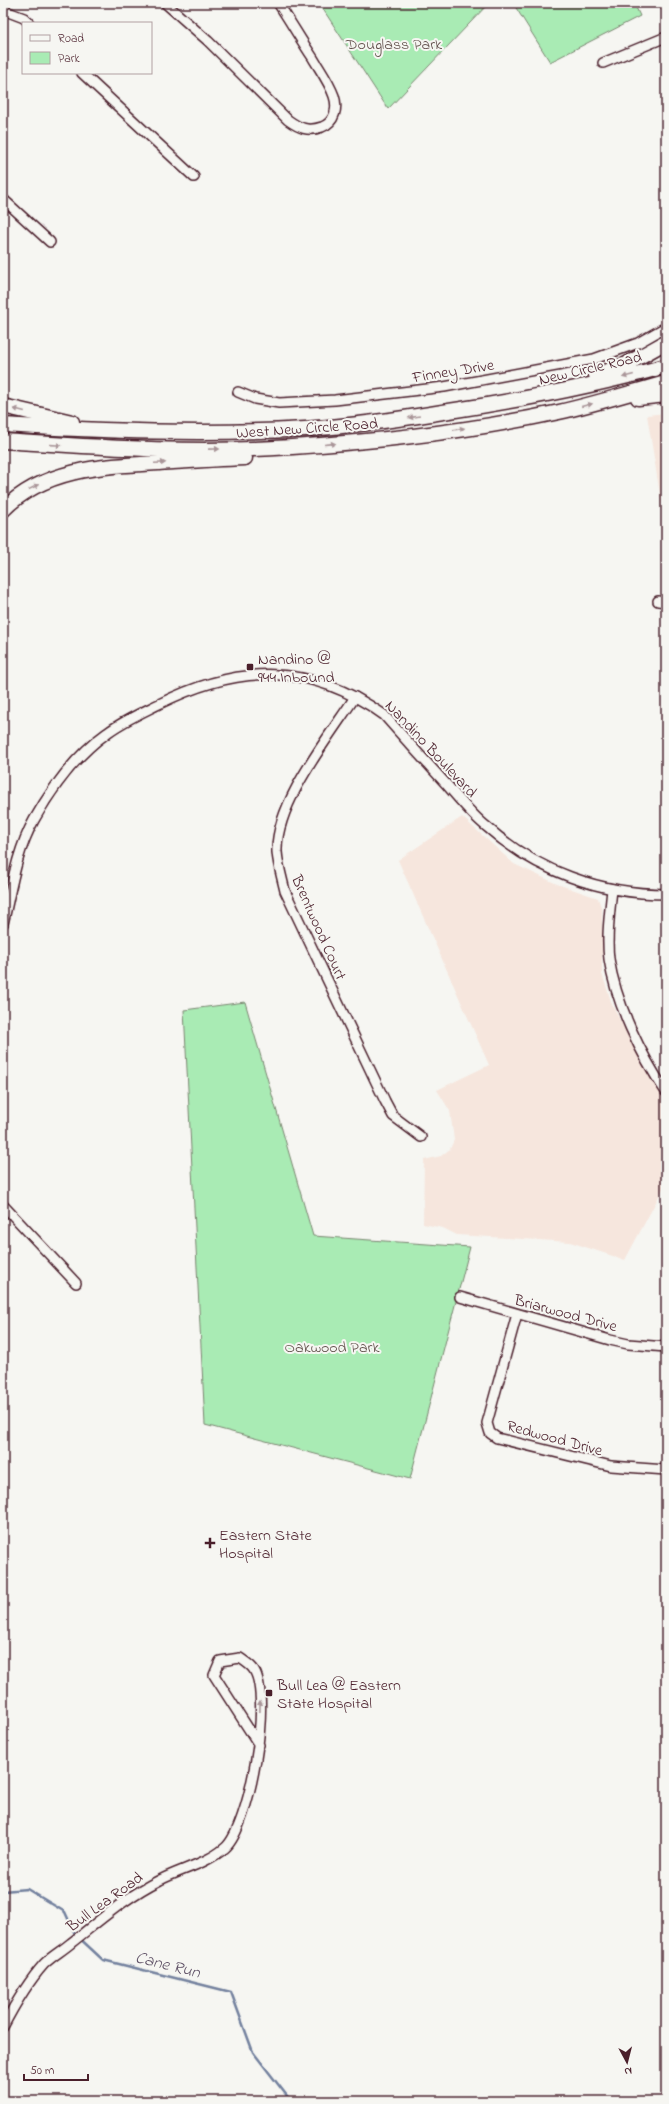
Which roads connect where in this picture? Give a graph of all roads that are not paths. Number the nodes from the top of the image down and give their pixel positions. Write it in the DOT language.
graph roads {
  1 [pos="165,3"];
  2 [pos="278,3"];
  3 [pos="3,10"];
  4 [pos="28,22"];
  5 [pos="666,38"];
  6 [pos="603,63"];
  7 [pos="83,74"];
  8 [pos="194,177"];
  9 [pos="3,199"];
  10 [pos="50,242"];
  11 [pos="666,326"];
  12 [pos="666,342"];
  13 [pos="666,366"];
  14 [pos="666,383"];
  15 [pos="238,392"];
  16 [pos="666,395"];
  17 [pos="522,400"];
  18 [pos="610,400"];
  19 [pos="3,406"];
  20 [pos="3,425"];
  21 [pos="126,432"];
  22 [pos="3,441"];
  23 [pos="291,448"];
  24 [pos="3,510"];
  25 [pos="355,697"];
  26 [pos="612,889"];
  27 [pos="666,894"];
  28 [pos="3,924"];
  29 [pos="666,1092"];
  30 [pos="421,1137"];
  31 [pos="3,1205"];
  32 [pos="76,1283"];
  33 [pos="460,1297"];
  34 [pos="516,1314"];
  35 [pos="666,1346"];
  36 [pos="666,1470"];
  37 [pos="259,1745"];
  38 [pos="3,2027"];
  1 -- 2 [label="street"];
  3 -- 4 [label="street"];
  5 -- 6 [label="street"];
  7 -- 8 [label="street"];
  9 -- 10 [label="street"];
  11 -- 15 [label="street, Finney Drive"];
  12 -- 17 [label="highway"];
  13 -- 17 [label="highway, New Circle Road, one-way"];
  14 -- 18 [label="highway"];
  16 -- 18 [label="highway"];
  17 -- 21 [label="highway, West New Circle Road, one-way"];
  23 -- 18 [label="highway, West New Circle Road, one-way"];
  21 -- 19 [label="highway, one-way"];
  20 -- 21 [label="highway, West New Circle Road"];
  22 -- 23 [label="highway, West New Circle Road, one-way"];
  24 -- 23 [label="highway, one-way"];
  25 -- 26 [label="street, Nandino Boulevard"];
  25 -- 28 [label="street, Nandino Boulevard"];
  25 -- 30 [label="street, Brentwood Court"];
  26 -- 27 [label="street, Nandino Boulevard"];
  26 -- 29 [label="street"];
  31 -- 32 [label="street"];
  33 -- 34 [label="street, Briarwood Drive"];
  34 -- 35 [label="street, Briarwood Drive"];
  34 -- 36 [label="street, Redwood Drive"];
  37 -- 37 [label="street, Bull Lea Road, one-way"];
  37 -- 38 [label="street, Bull Lea Road"];
}
